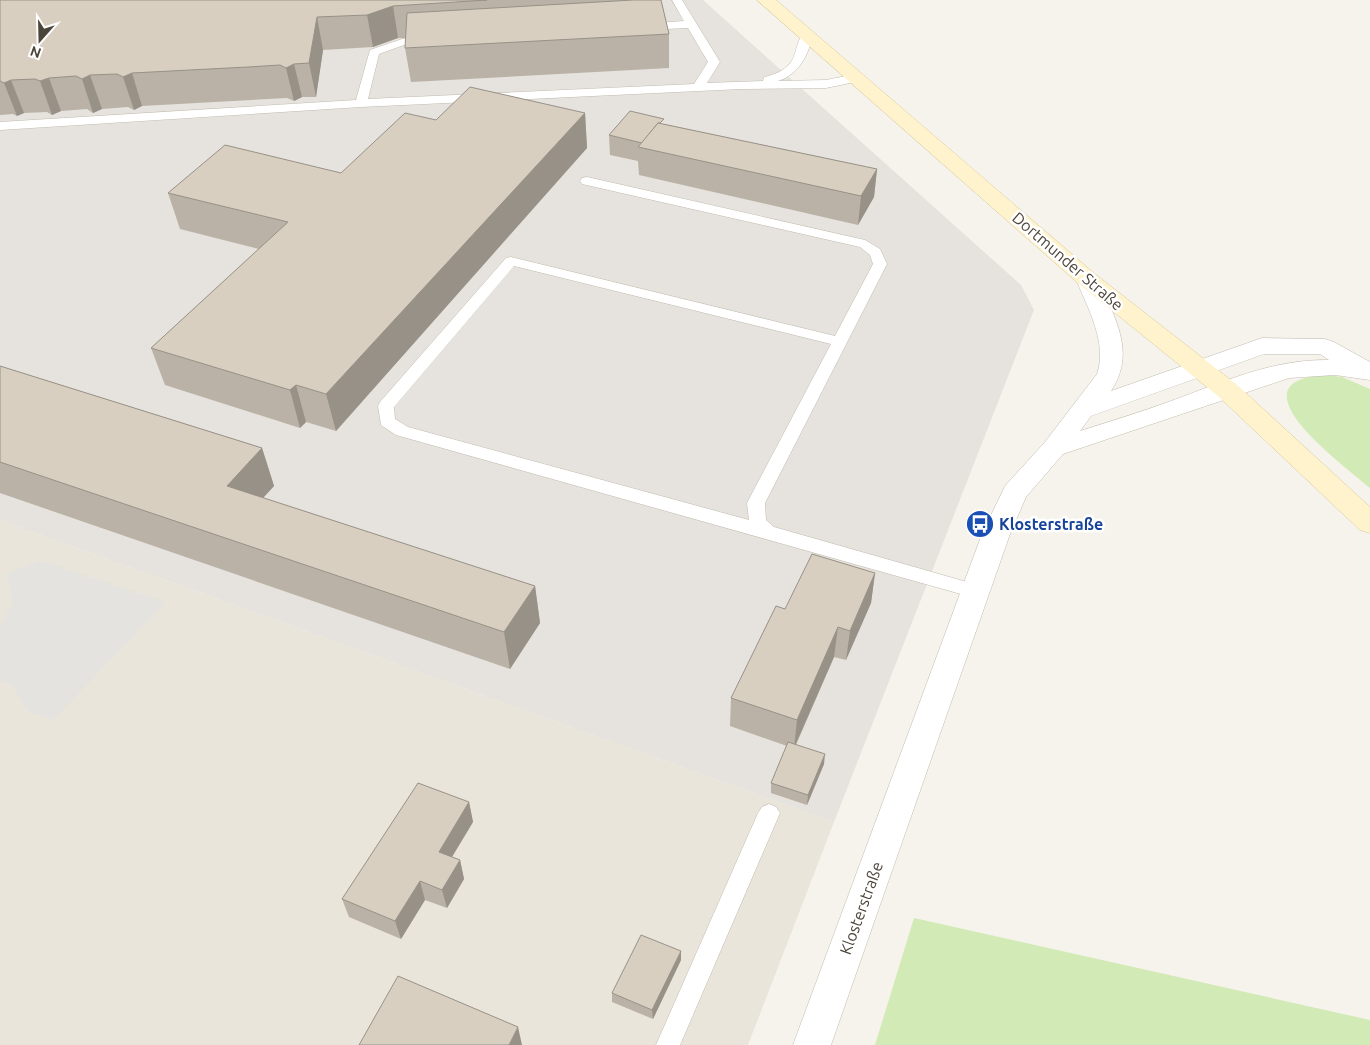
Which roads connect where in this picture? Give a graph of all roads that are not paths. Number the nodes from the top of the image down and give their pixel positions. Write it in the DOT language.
graph roads {
  1 [pos="677,0"];
  2 [pos="766,0"];
  3 [pos="693,24"];
  4 [pos="625,28"];
  5 [pos="807,35"];
  6 [pos="440,39"];
  7 [pos="856,78"];
  8 [pos="741,85"];
  9 [pos="698,87"];
  10 [pos="361,103"];
  11 [pos="0,126"];
  12 [pos="587,181"];
  13 [pos="1087,279"];
  14 [pos="840,342"];
  15 [pos="1200,368"];
  16 [pos="1370,372"];
  17 [pos="1370,376"];
  18 [pos="1227,390"];
  19 [pos="1082,410"];
  20 [pos="1054,448"];
  21 [pos="1370,523"];
  22 [pos="768,532"];
  23 [pos="975,591"];
  24 [pos="768,813"];
  25 [pos="668,1045"];
  26 [pos="812,1045"];
  1 -- 3 [label="lane"];
  2 -- 5 [label="main road, Dortmunder Straße"];
  3 -- 4 [label="lane"];
  3 -- 9 [label="lane"];
  5 -- 7 [label="main road, Dortmunder Straße"];
  5 -- 8 [label="lane"];
  6 -- 10 [label="lane"];
  7 -- 8 [label="lane"];
  7 -- 13 [label="main road, Dortmunder Straße"];
  8 -- 9 [label="lane"];
  9 -- 10 [label="lane"];
  10 -- 11 [label="lane"];
  12 -- 14 [label="lane"];
  13 -- 15 [label="main road, Dortmunder Straße"];
  13 -- 19 [label="street, Klosterstraße"];
  14 -- 22 [label="lane"];
  14 -- 22 [label="lane"];
  15 -- 16 [label="street"];
  15 -- 18 [label="main road, Dortmunder Straße"];
  15 -- 19 [label="street"];
  17 -- 18 [label="street"];
  18 -- 20 [label="street"];
  18 -- 21 [label="main road, Dortmunder Straße"];
  19 -- 20 [label="street, Klosterstraße"];
  20 -- 23 [label="street, Klosterstraße"];
  22 -- 23 [label="lane"];
  23 -- 26 [label="street, Klosterstraße"];
  24 -- 25 [label="lane"];
}
